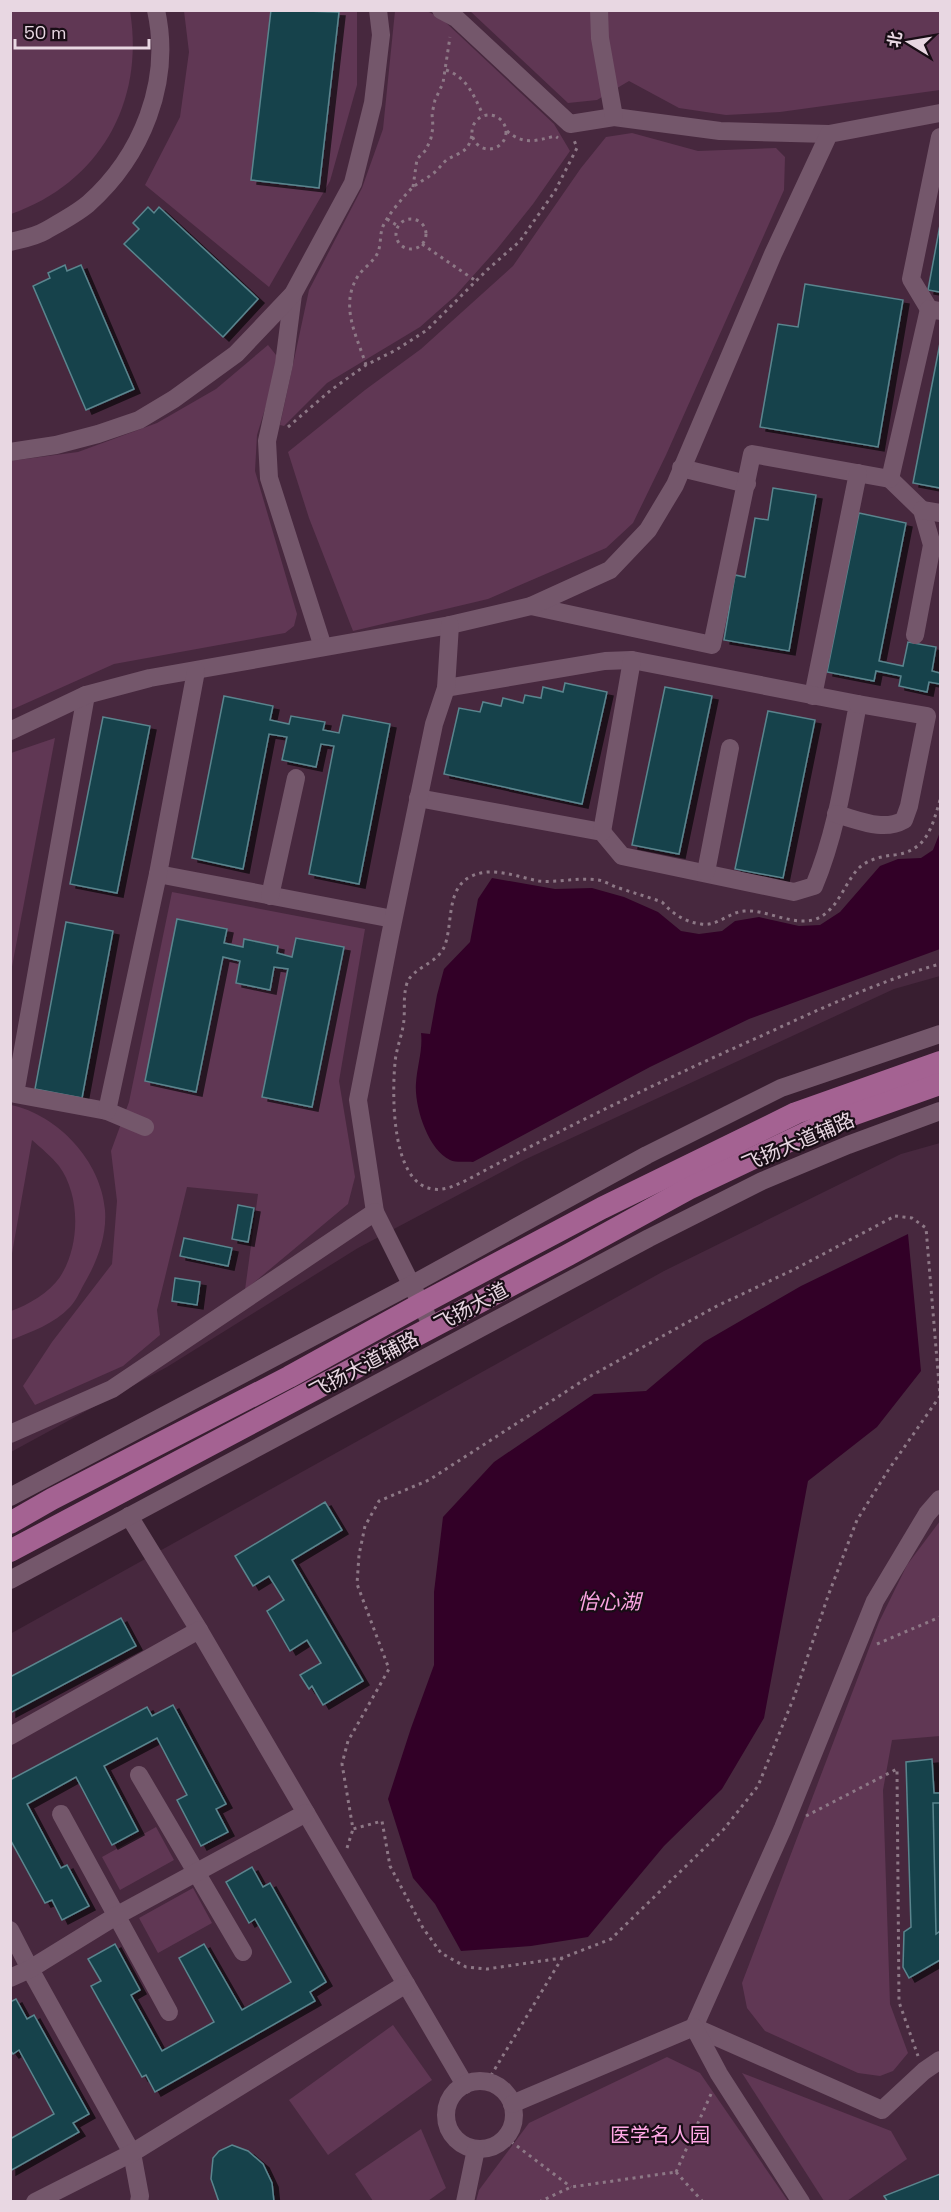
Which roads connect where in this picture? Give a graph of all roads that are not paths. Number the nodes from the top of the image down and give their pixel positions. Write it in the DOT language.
graph roads {
  1 [pos="156,10"];
  2 [pos="378,10"];
  3 [pos="599,10"];
  4 [pos="449,14"];
  5 [pos="940,113"];
  6 [pos="614,117"];
  7 [pos="829,134"];
  8 [pos="940,137"];
  9 [pos="10,242"];
  10 [pos="293,294"];
  11 [pos="934,310"];
  12 [pos="10,453"];
  13 [pos="681,468"];
  14 [pos="858,473"];
  15 [pos="890,479"];
  16 [pos="747,484"];
  17 [pos="931,511"];
  18 [pos="531,606"];
  19 [pos="450,625"];
  20 [pos="915,635"];
  21 [pos="323,647"];
  22 [pos="632,660"];
  23 [pos="196,670"];
  24 [pos="446,688"];
  25 [pos="86,695"];
  26 [pos="813,696"];
  27 [pos="858,705"];
  28 [pos="10,731"];
  29 [pos="730,748"];
  30 [pos="296,778"];
  31 [pos="418,798"];
  32 [pos="836,814"];
  33 [pos="602,832"];
  34 [pos="706,872"];
  35 [pos="158,874"];
  36 [pos="270,896"];
  37 [pos="393,919"];
  38 [pos="940,1034"];
  39 [pos="940,1062"];
  40 [pos="940,1084"];
  41 [pos="107,1111"];
  42 [pos="940,1111"];
  43 [pos="821,1126"];
  44 [pos="145,1127"];
  45 [pos="647,1155"];
  46 [pos="762,1181"];
  47 [pos="602,1208"];
  48 [pos="375,1212"];
  49 [pos="649,1238"];
  50 [pos="568,1256"];
  51 [pos="416,1294"];
  52 [pos="433,1328"];
  53 [pos="289,1377"];
  54 [pos="203,1394"];
  55 [pos="253,1423"];
  56 [pos="10,1434"];
  57 [pos="91,1455"];
  58 [pos="198,1480"];
  59 [pos="10,1497"];
  60 [pos="940,1498"];
  61 [pos="52,1499"];
  62 [pos="129,1516"];
  63 [pos="10,1523"];
  64 [pos="10,1551"];
  65 [pos="13,1577"];
  66 [pos="199,1630"];
  67 [pos="10,1736"];
  68 [pos="139,1774"];
  69 [pos="306,1813"];
  70 [pos="61,1814"];
  71 [pos="196,1872"];
  72 [pos="116,1916"];
  73 [pos="10,1930"];
  74 [pos="243,1952"];
  75 [pos="30,1969"];
  76 [pos="10,1978"];
  77 [pos="406,1984"];
  78 [pos="169,2012"];
  79 [pos="694,2027"];
  80 [pos="940,2060"];
  81 [pos="465,2085"];
  82 [pos="512,2104"];
  83 [pos="476,2149"];
  84 [pos="132,2153"];
  85 [pos="35,2202"];
  86 [pos="139,2202"];
  87 [pos="465,2202"];
  88 [pos="801,2202"];
  1 -- 9 [label="street"];
  2 -- 10 [label="street"];
  3 -- 6 [label="street"];
  4 -- 6 [label="street"];
  5 -- 7 [label="street"];
  6 -- 7 [label="street"];
  7 -- 13 [label="street"];
  8 -- 11 [label="street"];
  10 -- 12 [label="street"];
  10 -- 21 [label="street"];
  11 -- 15 [label="street"];
  13 -- 16 [label="street"];
  13 -- 18 [label="street"];
  14 -- 15 [label="street"];
  14 -- 16 [label="street"];
  14 -- 26 [label="street"];
  15 -- 17 [label="street"];
  16 -- 18 [label="street"];
  17 -- 20 [label="street"];
  18 -- 19 [label="street"];
  19 -- 21 [label="street"];
  19 -- 24 [label="street"];
  21 -- 23 [label="street"];
  22 -- 24 [label="street"];
  22 -- 26 [label="street"];
  22 -- 33 [label="street"];
  23 -- 25 [label="street"];
  23 -- 35 [label="street"];
  24 -- 31 [label="street"];
  25 -- 28 [label="street"];
  25 -- 41 [label="street"];
  26 -- 27 [label="street"];
  27 -- 32 [label="street"];
  27 -- 32 [label="street"];
  29 -- 34 [label="street"];
  30 -- 36 [label="street"];
  31 -- 33 [label="street"];
  31 -- 37 [label="street"];
  32 -- 34 [label="street"];
  33 -- 34 [label="street"];
  35 -- 36 [label="street"];
  35 -- 41 [label="street"];
  36 -- 37 [label="street"];
  37 -- 48 [label="street"];
  38 -- 45 [label="street"];
  39 -- 47 [label="main road, 飞扬大道"];
  40 -- 43 [label="main road, 飞扬大道"];
  41 -- 44 [label="street"];
  42 -- 46 [label="street, 飞扬大道辅路"];
  43 -- 46 [label="street"];
  43 -- 50 [label="main road, 飞扬大道"];
  45 -- 47 [label="street"];
  45 -- 51 [label="street"];
  46 -- 49 [label="street, 飞扬大道辅路"];
  47 -- 51 [label="main road, 飞扬大道"];
  48 -- 51 [label="street"];
  48 -- 56 [label="street"];
  49 -- 50 [label="street"];
  49 -- 58 [label="street, 飞扬大道辅路"];
  50 -- 52 [label="main road, 飞扬大道"];
  51 -- 52 [label="street"];
  51 -- 53 [label="main road, 飞扬大道"];
  51 -- 54 [label="street"];
  52 -- 55 [label="main road, 飞扬大道"];
  53 -- 54 [label="street"];
  53 -- 61 [label="main road, 飞扬大道"];
  54 -- 57 [label="street"];
  55 -- 58 [label="street"];
  55 -- 64 [label="main road, 飞扬大道"];
  57 -- 59 [label="street"];
  57 -- 61 [label="street"];
  58 -- 62 [label="street, 飞扬大道辅路"];
  60 -- 79 [label="street"];
  61 -- 63 [label="main road, 飞扬大道"];
  62 -- 65 [label="street, 飞扬大道辅路"];
  62 -- 66 [label="street"];
  66 -- 67 [label="street"];
  66 -- 69 [label="street"];
  68 -- 71 [label="street"];
  69 -- 71 [label="street"];
  69 -- 77 [label="street"];
  70 -- 72 [label="street"];
  71 -- 72 [label="street"];
  71 -- 74 [label="street"];
  72 -- 75 [label="street"];
  72 -- 78 [label="street"];
  73 -- 75 [label="street"];
  75 -- 76 [label="street"];
  75 -- 84 [label="street"];
  77 -- 81 [label="street"];
  77 -- 84 [label="street"];
  79 -- 80 [label="street"];
  79 -- 82 [label="street"];
  79 -- 88 [label="street"];
  81 -- 82 [label="street"];
  81 -- 83 [label="street"];
  82 -- 83 [label="street"];
  83 -- 87 [label="street"];
  84 -- 85 [label="street"];
  84 -- 86 [label="street"];
}
